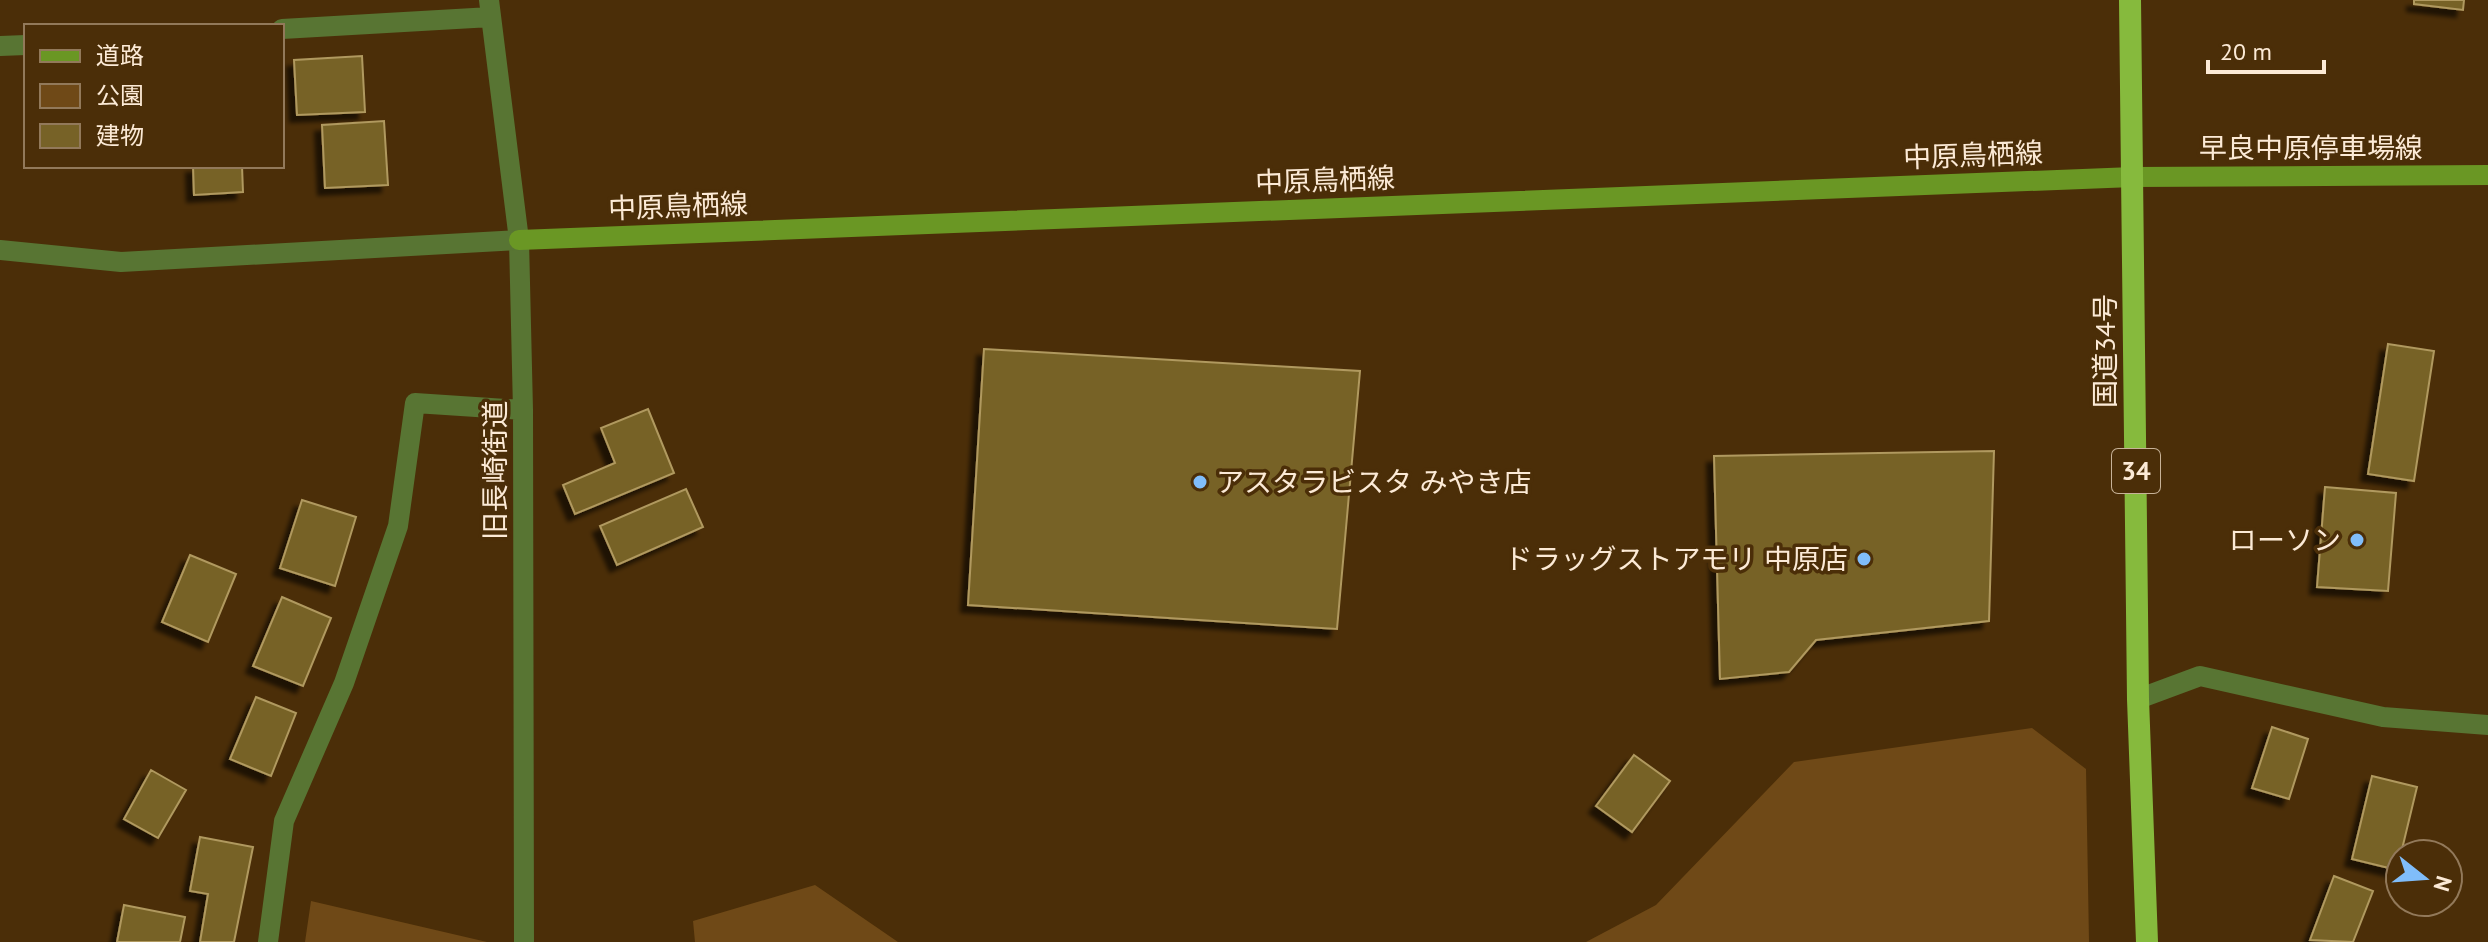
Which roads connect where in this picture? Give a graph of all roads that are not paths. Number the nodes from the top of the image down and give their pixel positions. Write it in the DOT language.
graph roads {
  1 [pos="2130,0"];
  2 [pos="490,8"];
  3 [pos="284,29"];
  4 [pos="24,45"];
  5 [pos="0,46"];
  6 [pos="2488,175"];
  7 [pos="2133,177"];
  8 [pos="519,240"];
  9 [pos="0,250"];
  10 [pos="523,410"];
  11 [pos="2138,699"];
  12 [pos="2488,725"];
  13 [pos="268,942"];
  14 [pos="524,942"];
  15 [pos="2147,942"];
  1 -- 7 [label="highway, 国道34号 / 34"];
  2 -- 3 [label="street"];
  2 -- 8 [label="street, 旧長崎街道"];
  4 -- 5 [label="street"];
  6 -- 7 [label="main road, 早良中原停車場線"];
  7 -- 8 [label="main road, 中原鳥栖線"];
  7 -- 11 [label="highway, 国道34号 / 34"];
  8 -- 9 [label="street"];
  8 -- 10 [label="street, 旧長崎街道"];
  10 -- 13 [label="street"];
  10 -- 14 [label="street, 旧長崎街道"];
  11 -- 12 [label="street"];
  11 -- 15 [label="highway, 国道34号 / 34"];
}
